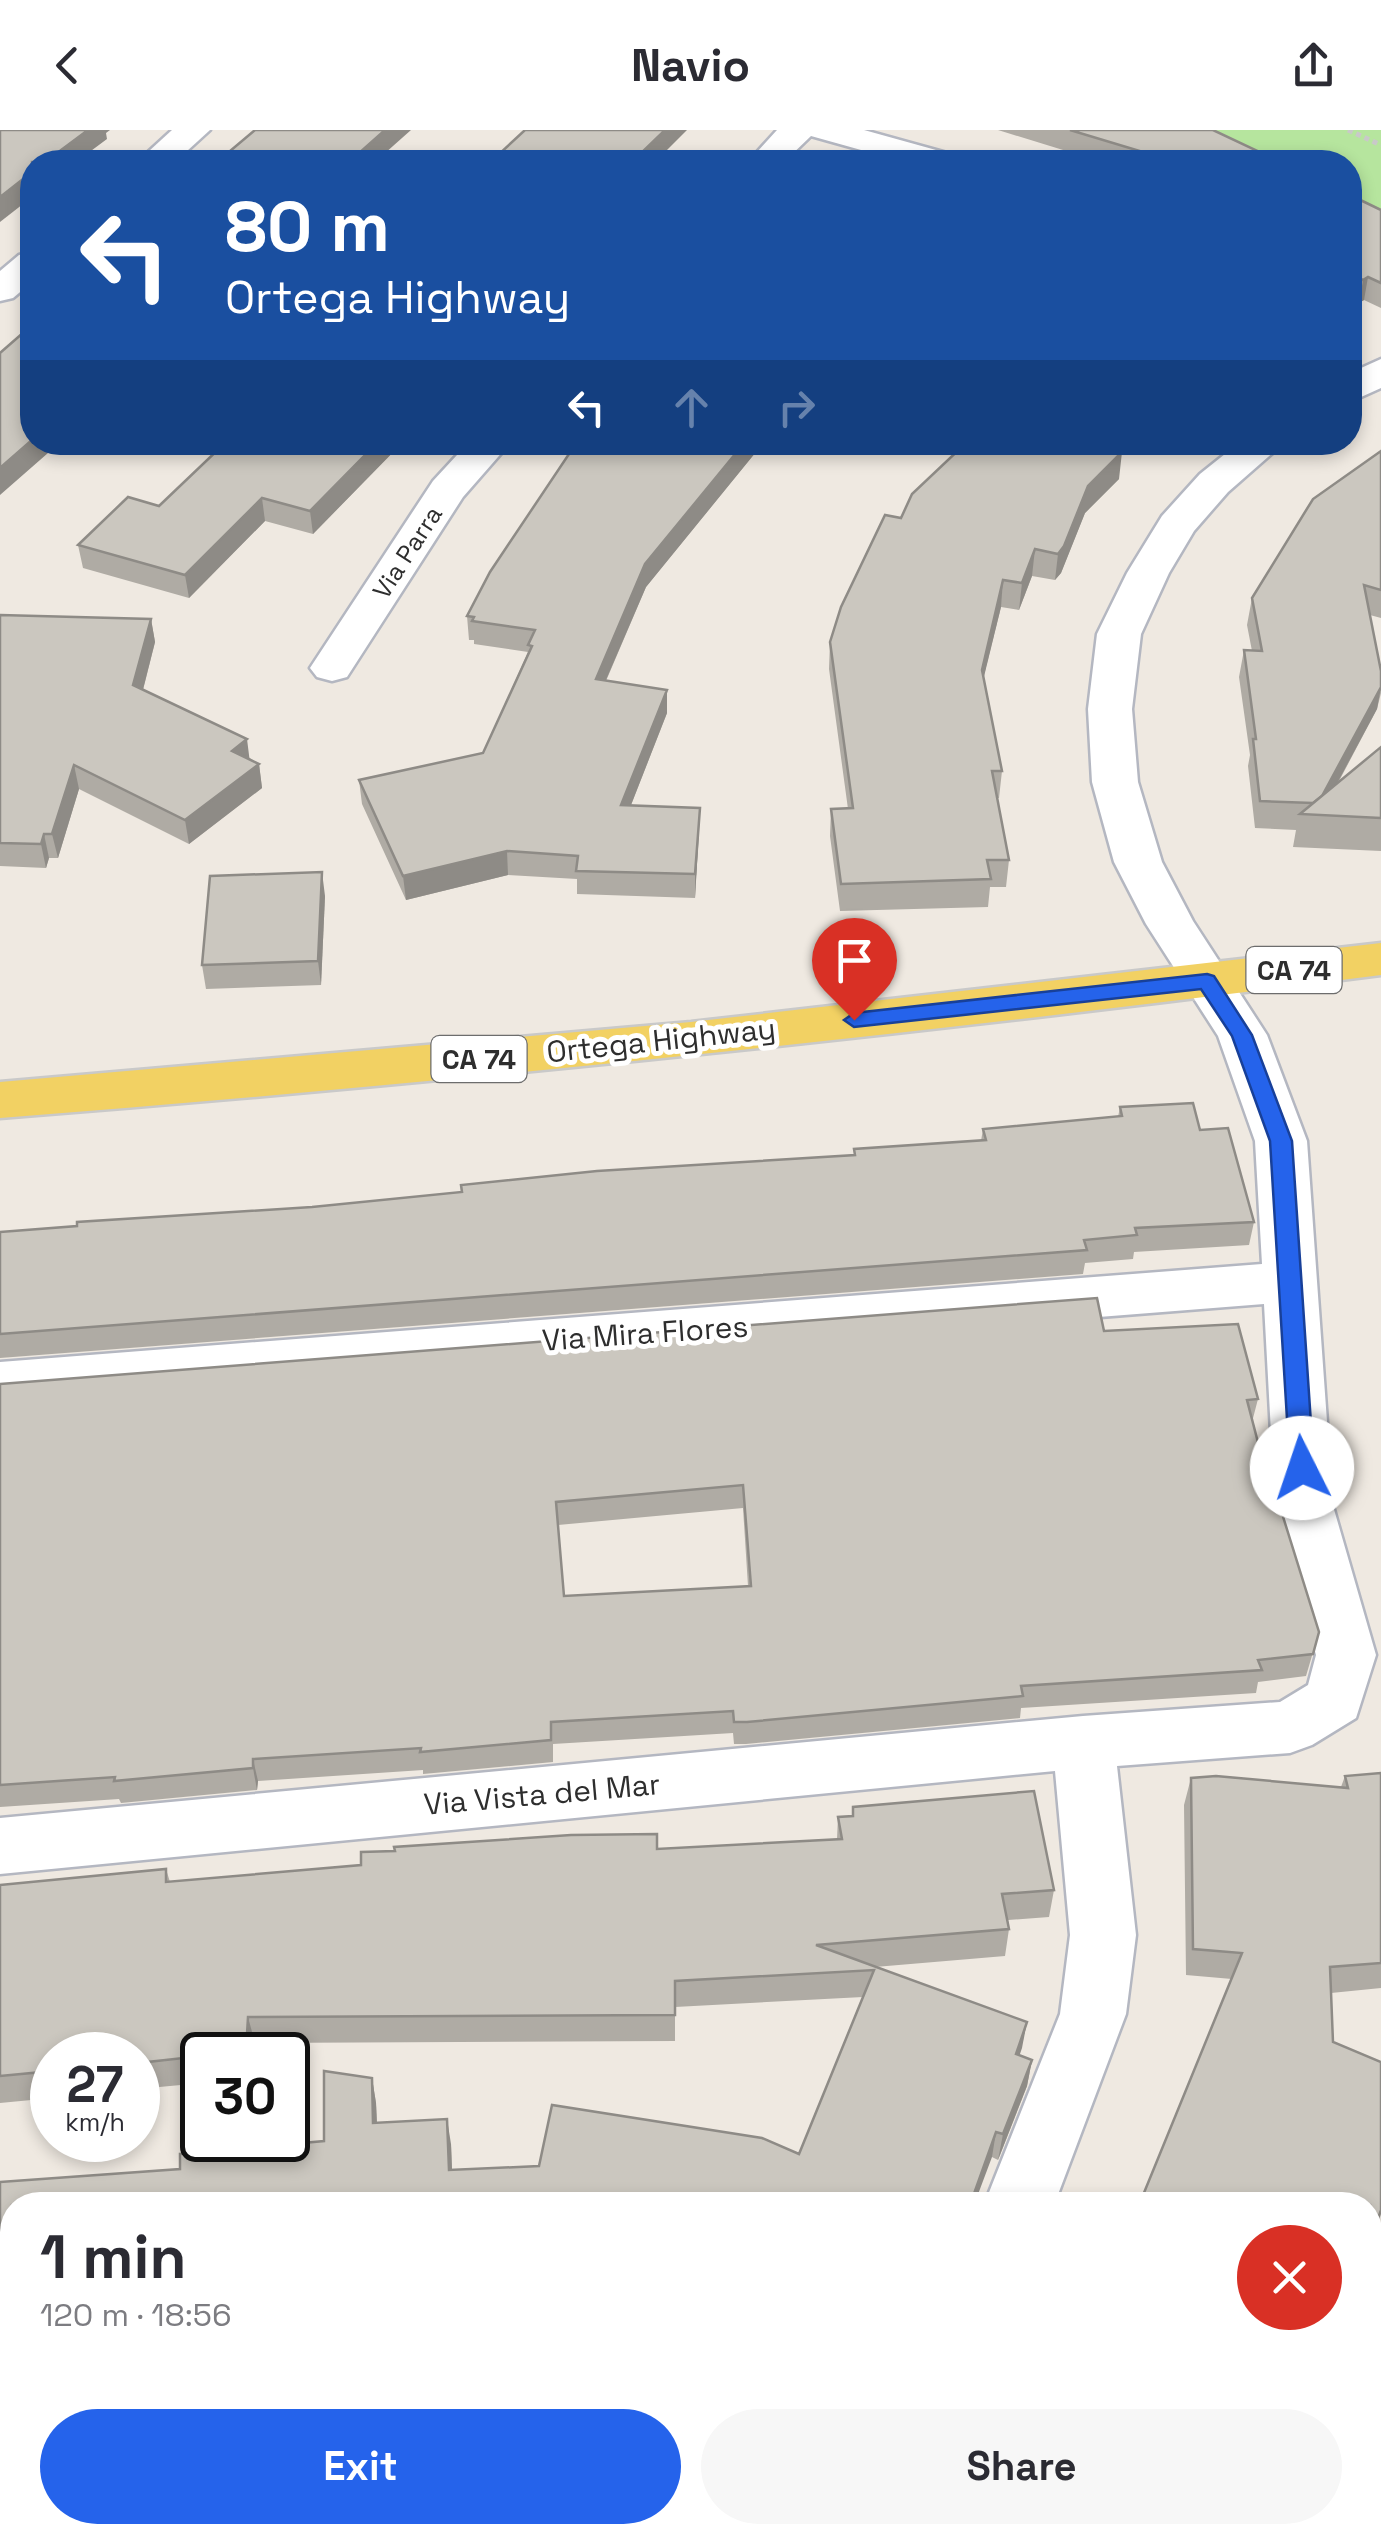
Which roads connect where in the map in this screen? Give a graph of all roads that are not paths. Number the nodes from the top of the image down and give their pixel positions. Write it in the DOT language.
graph roads {
  1 [pos="192,130"];
  2 [pos="798,130"];
  3 [pos="824,130"];
  4 [pos="168,150"];
  5 [pos="777,150"];
  6 [pos="898,150"];
  7 [pos="20,273"];
  8 [pos="0,290"];
  9 [pos="479,455"];
  10 [pos="1249,455"];
  11 [pos="332,668"];
  12 [pos="1381,959"];
  13 [pos="1207,981"];
  14 [pos="0,1100"];
  15 [pos="1290,1282"];
  16 [pos="0,1383"];
  17 [pos="1084,1742"];
  18 [pos="0,1846"];
  19 [pos="1025,2192"];
  1 -- 4 [label="street"];
  2 -- 5 [label="street"];
  3 -- 6 [label="street"];
  7 -- 8 [label="street"];
  9 -- 11 [label="street, Via Parra"];
  10 -- 13 [label="street, Via Vista del Mar"];
  12 -- 13 [label="main road, Ortega Highway / CA 74"];
  13 -- 14 [label="main road, Ortega Highway / CA 74"];
  13 -- 15 [label="street, Via Vista del Mar"];
  15 -- 16 [label="street, Via Mira Flores"];
  15 -- 17 [label="street, Via Vista del Mar"];
  17 -- 18 [label="street, Via Vista del Mar"];
  17 -- 19 [label="street"];
}
